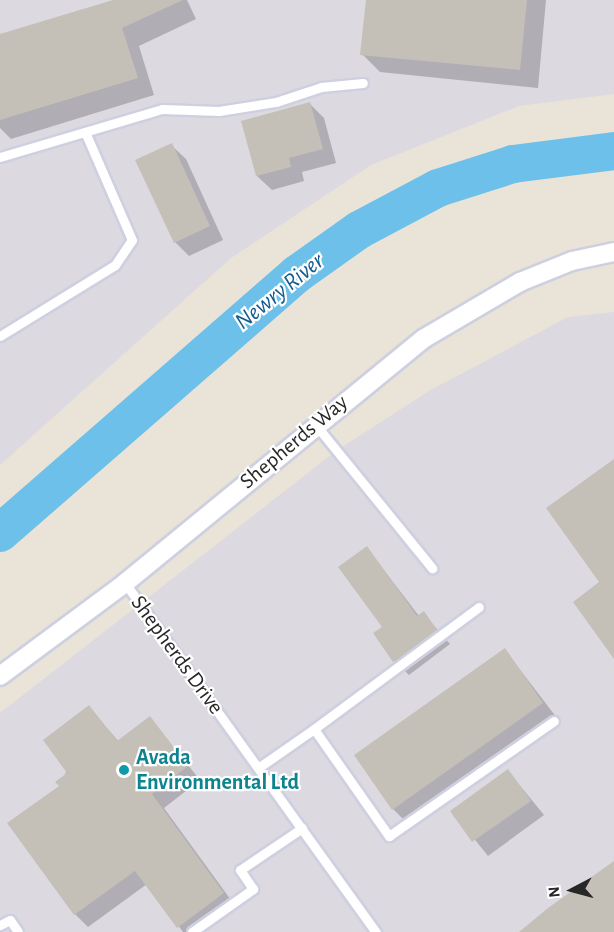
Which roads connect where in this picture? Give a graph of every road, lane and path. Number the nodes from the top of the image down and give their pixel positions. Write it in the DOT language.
graph roads {
  1 [pos="363,83"];
  2 [pos="85,132"];
  3 [pos="0,157"];
  4 [pos="614,252"];
  5 [pos="0,336"];
  6 [pos="315,424"];
  7 [pos="432,568"];
  8 [pos="125,583"];
  9 [pos="479,607"];
  10 [pos="0,676"];
  11 [pos="554,721"];
  12 [pos="314,729"];
  13 [pos="258,768"];
  14 [pos="302,828"];
  15 [pos="0,925"];
  16 [pos="18,932"];
  17 [pos="192,932"];
  18 [pos="376,932"];
  1 -- 2 [label="lane"];
  2 -- 3 [label="lane"];
  2 -- 5 [label="lane"];
  4 -- 6 [label="street, Shepherds Way"];
  6 -- 7 [label="lane"];
  6 -- 8 [label="street, Shepherds Way"];
  8 -- 10 [label="street, Shepherds Way"];
  8 -- 13 [label="lane, Shepherds Drive"];
  9 -- 12 [label="lane"];
  11 -- 12 [label="lane"];
  12 -- 13 [label="lane"];
  13 -- 14 [label="lane, Shepherds Drive"];
  14 -- 17 [label="lane"];
  14 -- 18 [label="lane, Shepherds Drive"];
  15 -- 16 [label="lane"];
}
